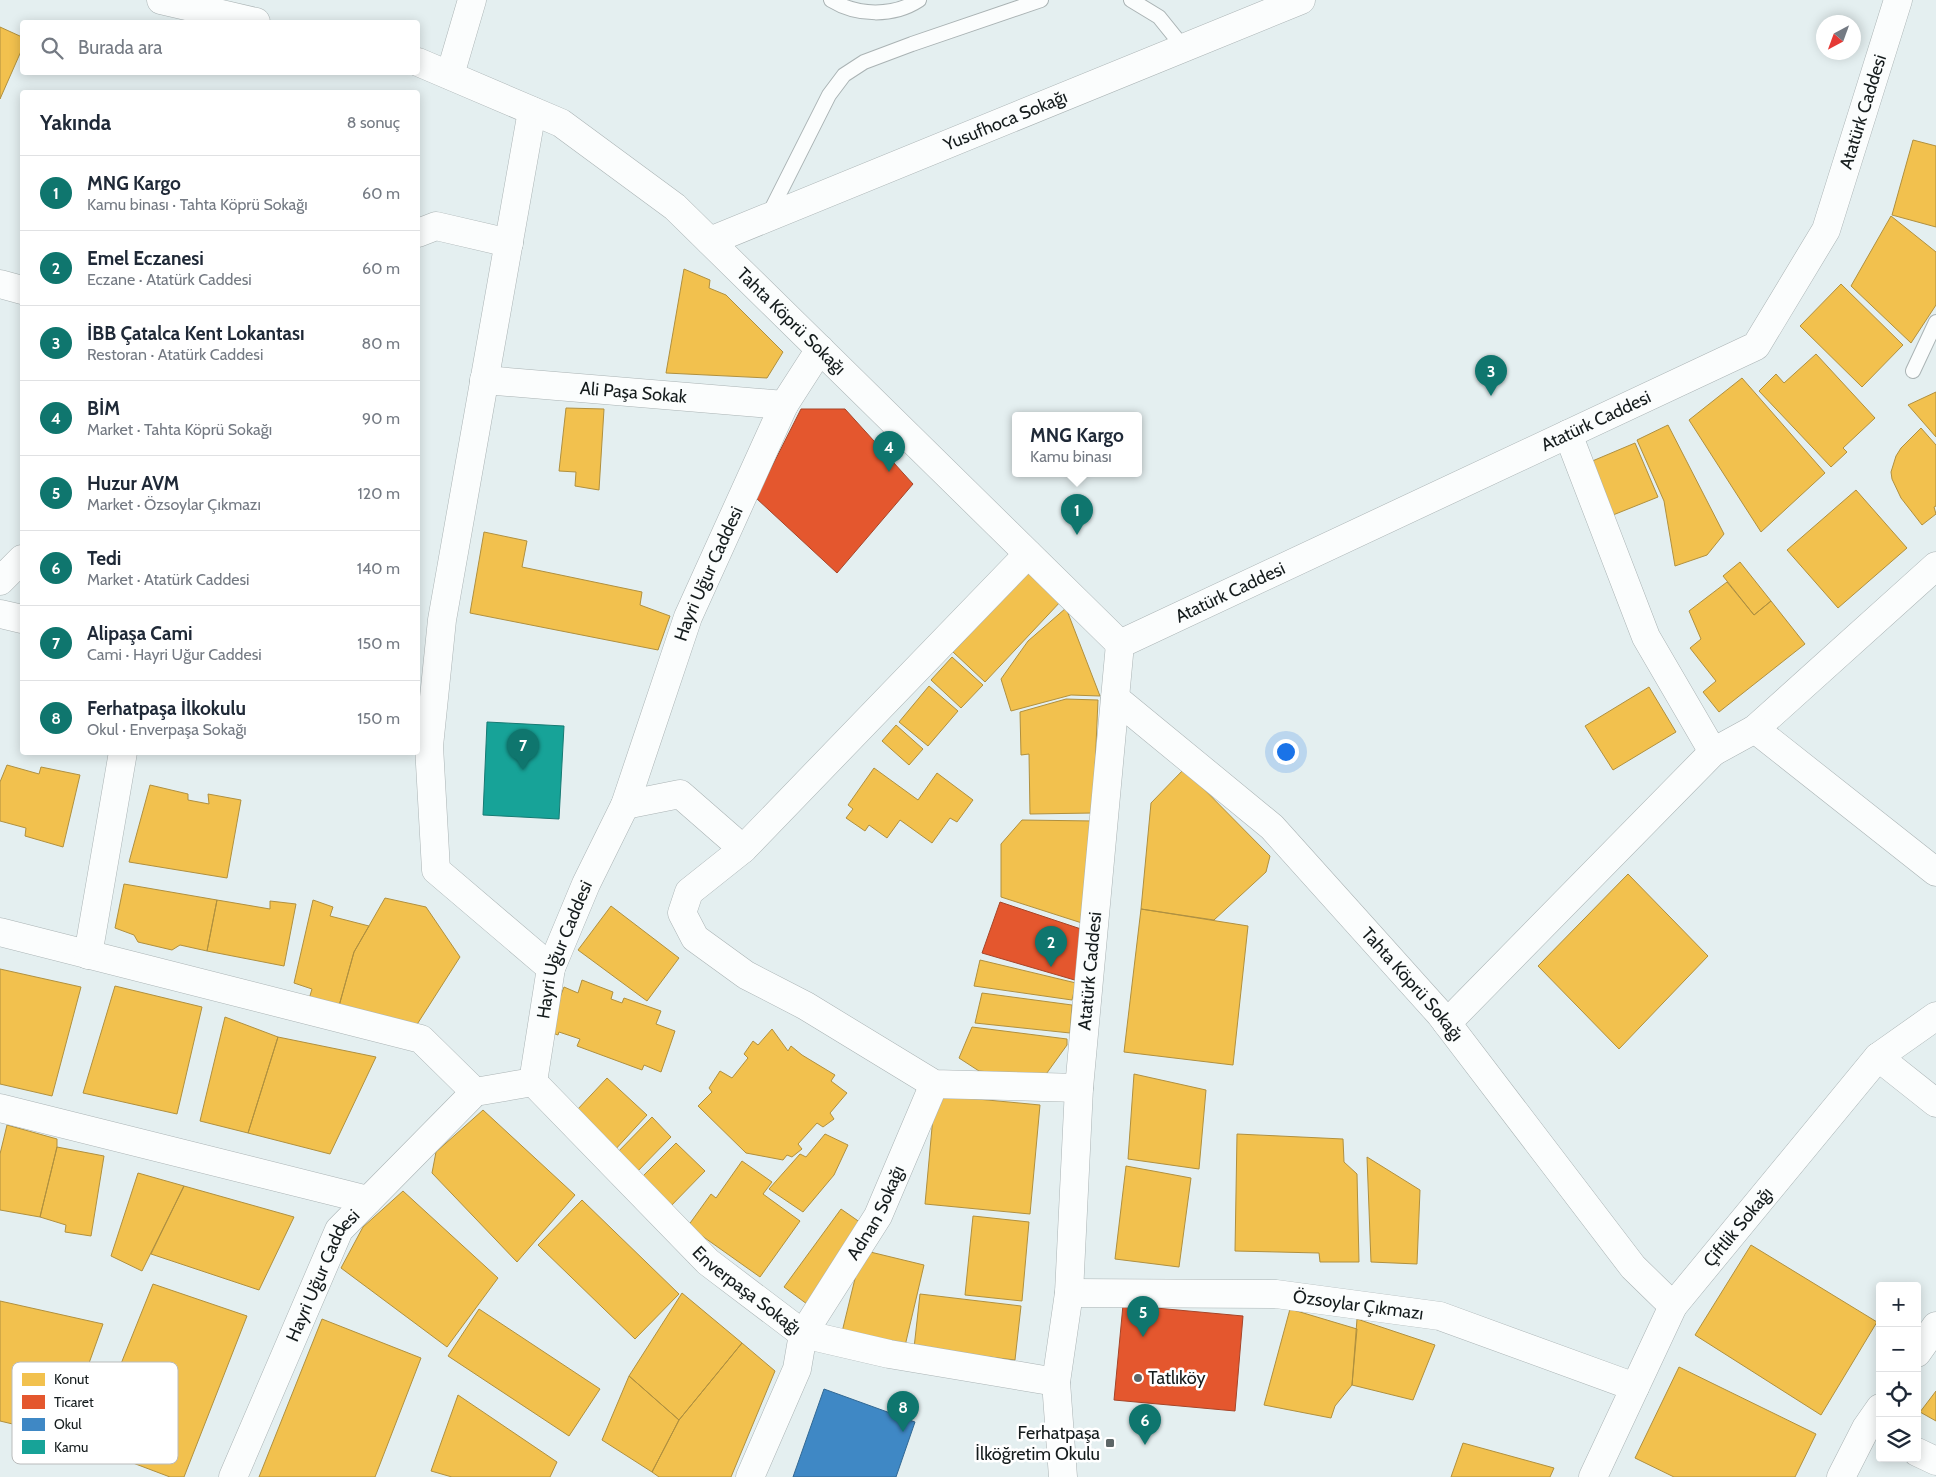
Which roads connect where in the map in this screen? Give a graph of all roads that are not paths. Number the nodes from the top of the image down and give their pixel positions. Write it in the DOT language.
graph roads {
  1 [pos="161,0"];
  2 [pos="472,0"];
  3 [pos="830,0"];
  4 [pos="919,0"];
  5 [pos="1041,0"];
  6 [pos="1132,0"];
  7 [pos="1301,0"];
  8 [pos="1898,0"];
  9 [pos="247,20"];
  10 [pos="1184,48"];
  11 [pos="420,63"];
  12 [pos="450,76"];
  13 [pos="532,111"];
  14 [pos="767,218"];
  15 [pos="420,232"];
  16 [pos="710,241"];
  17 [pos="509,243"];
  18 [pos="0,284"];
  19 [pos="20,289"];
  20 [pos="1936,322"];
  21 [pos="820,349"];
  22 [pos="1913,371"];
  23 [pos="484,380"];
  24 [pos="784,404"];
  25 [pos="1568,434"];
  26 [pos="1028,554"];
  27 [pos="20,560"];
  28 [pos="1936,566"];
  29 [pos="0,581"];
  30 [pos="0,614"];
  31 [pos="20,619"];
  32 [pos="1120,644"];
  33 [pos="426,694"];
  34 [pos="1115,698"];
  35 [pos="1755,729"];
  36 [pos="1713,752"];
  37 [pos="122,755"];
  38 [pos="624,805"];
  39 [pos="743,849"];
  40 [pos="1936,872"];
  41 [pos="0,932"];
  42 [pos="88,955"];
  43 [pos="551,968"];
  44 [pos="1936,1016"];
  45 [pos="1447,1023"];
  46 [pos="1878,1057"];
  47 [pos="532,1082"];
  48 [pos="934,1084"];
  49 [pos="1079,1088"];
  50 [pos="475,1092"];
  51 [pos="1936,1103"];
  52 [pos="0,1108"];
  53 [pos="368,1200"];
  54 [pos="1069,1293"];
  55 [pos="1673,1306"];
  56 [pos="1936,1326"];
  57 [pos="803,1334"];
  58 [pos="1921,1347"];
  59 [pos="1056,1382"];
  60 [pos="1635,1387"];
  61 [pos="1875,1424"];
  62 [pos="1921,1454"];
  63 [pos="1936,1461"];
  64 [pos="233,1477"];
  65 [pos="750,1477"];
  66 [pos="1063,1477"];
  67 [pos="1593,1477"];
  68 [pos="1841,1477"];
  1 -- 9 [label="street"];
  2 -- 12 [label="street"];
  3 -- 4 [label="lane"];
  5 -- 14 [label="lane"];
  6 -- 10 [label="lane"];
  7 -- 10 [label="street, Yusufhoca Sokağı"];
  8 -- 25 [label="street, Atatürk Caddesi"];
  10 -- 14 [label="street, Yusufhoca Sokağı"];
  11 -- 12 [label="street, Tahta Köprü Sokağı"];
  12 -- 13 [label="street, Tahta Köprü Sokağı"];
  13 -- 16 [label="street, Tahta Köprü Sokağı"];
  13 -- 17 [label="street"];
  14 -- 16 [label="street, Yusufhoca Sokağı"];
  15 -- 17 [label="street"];
  16 -- 21 [label="street, Tahta Köprü Sokağı"];
  17 -- 23 [label="street"];
  18 -- 19 [label="street"];
  20 -- 22 [label="lane"];
  21 -- 24 [label="street, Hayri Uğur Caddesi"];
  21 -- 26 [label="street, Tahta Köprü Sokağı"];
  23 -- 24 [label="street, Ali Paşa Sokak"];
  23 -- 33 [label="street"];
  24 -- 38 [label="street, Hayri Uğur Caddesi"];
  25 -- 32 [label="street, Atatürk Caddesi"];
  25 -- 36 [label="street"];
  26 -- 32 [label="street, Tahta Köprü Sokağı"];
  26 -- 39 [label="street"];
  27 -- 29 [label="street"];
  28 -- 35 [label="street"];
  30 -- 31 [label="street"];
  32 -- 34 [label="street, Atatürk Caddesi"];
  33 -- 43 [label="street"];
  34 -- 45 [label="street, Tahta Köprü Sokağı"];
  34 -- 49 [label="street, Atatürk Caddesi"];
  35 -- 36 [label="street"];
  35 -- 40 [label="street"];
  36 -- 45 [label="street"];
  37 -- 42 [label="street"];
  38 -- 39 [label="street"];
  38 -- 43 [label="street, Hayri Uğur Caddesi"];
  39 -- 48 [label="street"];
  41 -- 42 [label="street"];
  42 -- 50 [label="street"];
  43 -- 47 [label="street, Hayri Uğur Caddesi"];
  44 -- 46 [label="street, Çiftlik Sokağı"];
  45 -- 55 [label="street, Tahta Köprü Sokağı"];
  46 -- 51 [label="street"];
  46 -- 55 [label="street, Çiftlik Sokağı"];
  47 -- 50 [label="street"];
  47 -- 57 [label="street, Enverpaşa Sokağı"];
  48 -- 49 [label="street"];
  48 -- 57 [label="street, Adnan Sokağı"];
  49 -- 54 [label="street, Atatürk Caddesi"];
  50 -- 53 [label="street, Hayri Uğur Caddesi"];
  52 -- 53 [label="street"];
  53 -- 64 [label="street, Hayri Uğur Caddesi"];
  54 -- 59 [label="street, Atatürk Caddesi"];
  54 -- 60 [label="street, Özsoylar Çıkmazı"];
  55 -- 60 [label="street, Çiftlik Sokağı"];
  56 -- 58 [label="street"];
  57 -- 59 [label="street, Enverpaşa Sokağı"];
  57 -- 65 [label="street"];
  59 -- 66 [label="street, Atatürk Caddesi"];
  60 -- 67 [label="street, Çiftlik Sokağı"];
  61 -- 68 [label="street"];
  62 -- 63 [label="street"];
}
